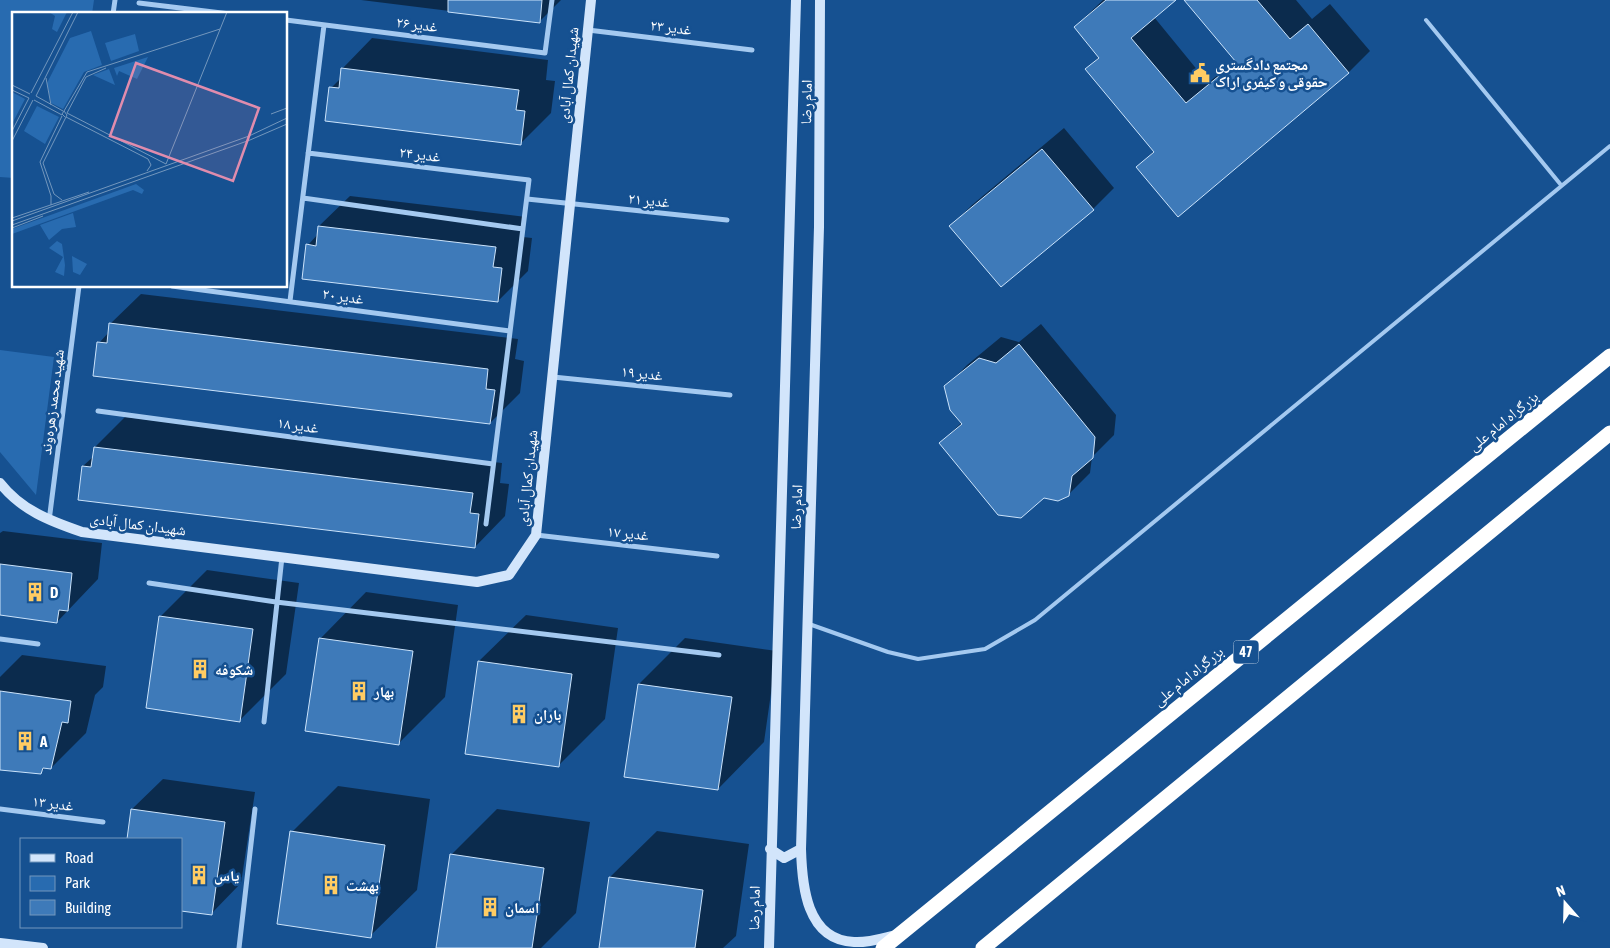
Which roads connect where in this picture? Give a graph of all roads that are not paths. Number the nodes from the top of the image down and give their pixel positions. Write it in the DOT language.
graph roads {
  1 [pos="552,0"];
  2 [pos="590,0"];
  3 [pos="796,0"];
  4 [pos="820,0"];
  5 [pos="139,3"];
  6 [pos="213,12"];
  7 [pos="288,20"];
  8 [pos="1426,20"];
  9 [pos="324,25"];
  10 [pos="588,30"];
  11 [pos="752,50"];
  12 [pos="1610,146"];
  13 [pos="308,153"];
  14 [pos="1561,186"];
  15 [pos="303,198"];
  16 [pos="527,199"];
  17 [pos="570,205"];
  18 [pos="727,220"];
  19 [pos="523,229"];
  20 [pos="79,288"];
  21 [pos="188,288"];
  22 [pos="290,301"];
  23 [pos="510,331"];
  24 [pos="1610,356"];
  25 [pos="552,377"];
  26 [pos="730,395"];
  27 [pos="98,411"];
  28 [pos="1610,433"];
  29 [pos="493,464"];
  30 [pos="0,483"];
  31 [pos="50,521"];
  32 [pos="486,524"];
  33 [pos="536,535"];
  34 [pos="717,556"];
  35 [pos="282,557"];
  36 [pos="149,582"];
  37 [pos="276,602"];
  38 [pos="808,624"];
  39 [pos="0,639"];
  40 [pos="38,644"];
  41 [pos="719,655"];
  42 [pos="264,722"];
  43 [pos="255,809"];
  44 [pos="0,810"];
  45 [pos="103,822"];
  46 [pos="770,849"];
  47 [pos="801,849"];
  48 [pos="899,934"];
  49 [pos="0,943"];
  50 [pos="768,946"];
  51 [pos="43,948"];
  52 [pos="240,948"];
  53 [pos="883,948"];
  54 [pos="983,948"];
  1 -- 9 [label="street, غدیر ۲۶"];
  2 -- 10 [label="main road, شهیدان کمال آبادی"];
  3 -- 46 [label="main road, امام رضا"];
  4 -- 38 [label="main road, امام رضا"];
  5 -- 6 [label="street"];
  7 -- 9 [label="street, غدیر ۲۶"];
  8 -- 14 [label="lane"];
  9 -- 13 [label="street"];
  10 -- 11 [label="street, غدیر ۲۳"];
  10 -- 17 [label="main road, شهیدان کمال آبادی"];
  12 -- 14 [label="lane"];
  13 -- 15 [label="street"];
  13 -- 16 [label="street, غدیر ۲۴"];
  14 -- 38 [label="lane"];
  15 -- 19 [label="street"];
  15 -- 22 [label="street"];
  16 -- 17 [label="street, غدیر ۲۱"];
  16 -- 19 [label="street"];
  17 -- 18 [label="street, غدیر ۲۱"];
  17 -- 25 [label="main road, شهیدان کمال آبادی"];
  19 -- 23 [label="street"];
  20 -- 31 [label="street, شهید محمد زهره‌وند"];
  21 -- 22 [label="street, غدیر ۲۰"];
  22 -- 23 [label="street, غدیر ۲۰"];
  23 -- 29 [label="street"];
  24 -- 48 [label="highway, بزرگراه امام علی / 47"];
  25 -- 26 [label="street, غدیر ۱۹"];
  25 -- 33 [label="main road, شهیدان کمال آبادی"];
  27 -- 29 [label="street, غدیر ۱۸"];
  28 -- 54 [label="highway"];
  29 -- 32 [label="street"];
  30 -- 31 [label="main road, شهیدان کمال آبادی"];
  31 -- 35 [label="main road, شهیدان کمال آبادی"];
  33 -- 34 [label="street, غدیر ۱۷"];
  33 -- 35 [label="main road, شهیدان کمال آبادی"];
  35 -- 37 [label="street"];
  36 -- 37 [label="street"];
  37 -- 41 [label="street"];
  37 -- 42 [label="street"];
  38 -- 47 [label="main road, امام رضا"];
  39 -- 40 [label="street"];
  43 -- 52 [label="street"];
  44 -- 45 [label="street, غدیر ۱۳"];
  46 -- 47 [label="main road"];
  46 -- 50 [label="main road, امام رضا"];
  47 -- 48 [label="main road, امام رضا"];
  48 -- 53 [label="highway, بزرگراه امام علی / 47"];
  49 -- 51 [label="main road"];
}
